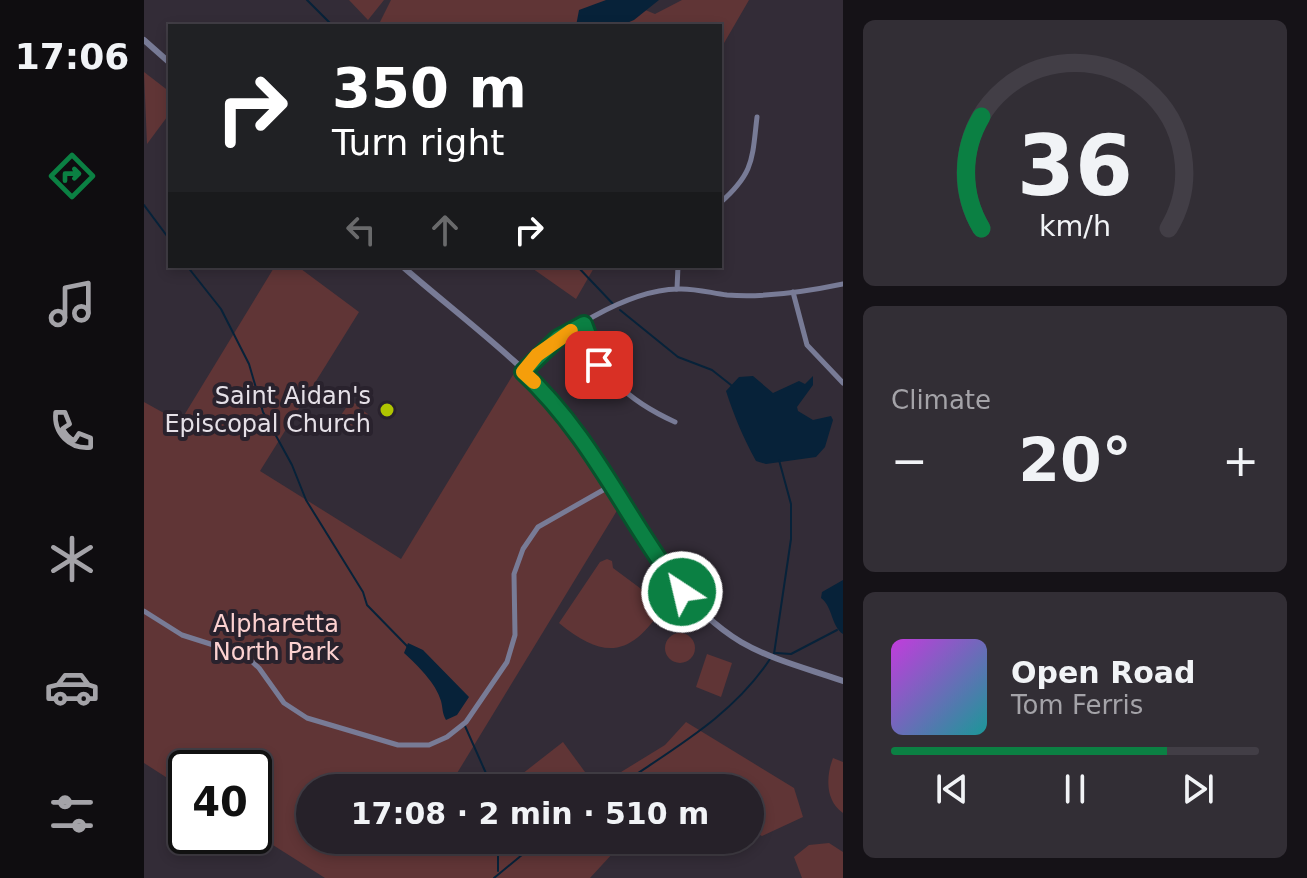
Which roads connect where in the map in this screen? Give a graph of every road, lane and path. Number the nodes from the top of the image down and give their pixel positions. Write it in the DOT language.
graph roads {
  1 [pos="144,40"];
  2 [pos="168,61"];
  3 [pos="757,117"];
  4 [pos="722,201"];
  5 [pos="404,268"];
  6 [pos="678,268"];
  7 [pos="843,284"];
  8 [pos="677,289"];
  9 [pos="793,292"];
  10 [pos="584,324"];
  11 [pos="523,372"];
  12 [pos="843,383"];
  13 [pos="675,422"];
  14 [pos="612,485"];
  15 [pos="144,611"];
  16 [pos="843,681"];
  1 -- 2 [label="street"];
  3 -- 4 [label="street"];
  5 -- 11 [label="street"];
  6 -- 8 [label="street"];
  7 -- 9 [label="street"];
  8 -- 9 [label="street"];
  8 -- 10 [label="street"];
  9 -- 12 [label="street"];
  10 -- 11 [label="street"];
  10 -- 13 [label="street"];
  11 -- 14 [label="street"];
  14 -- 15 [label="street"];
  14 -- 16 [label="street"];
}
